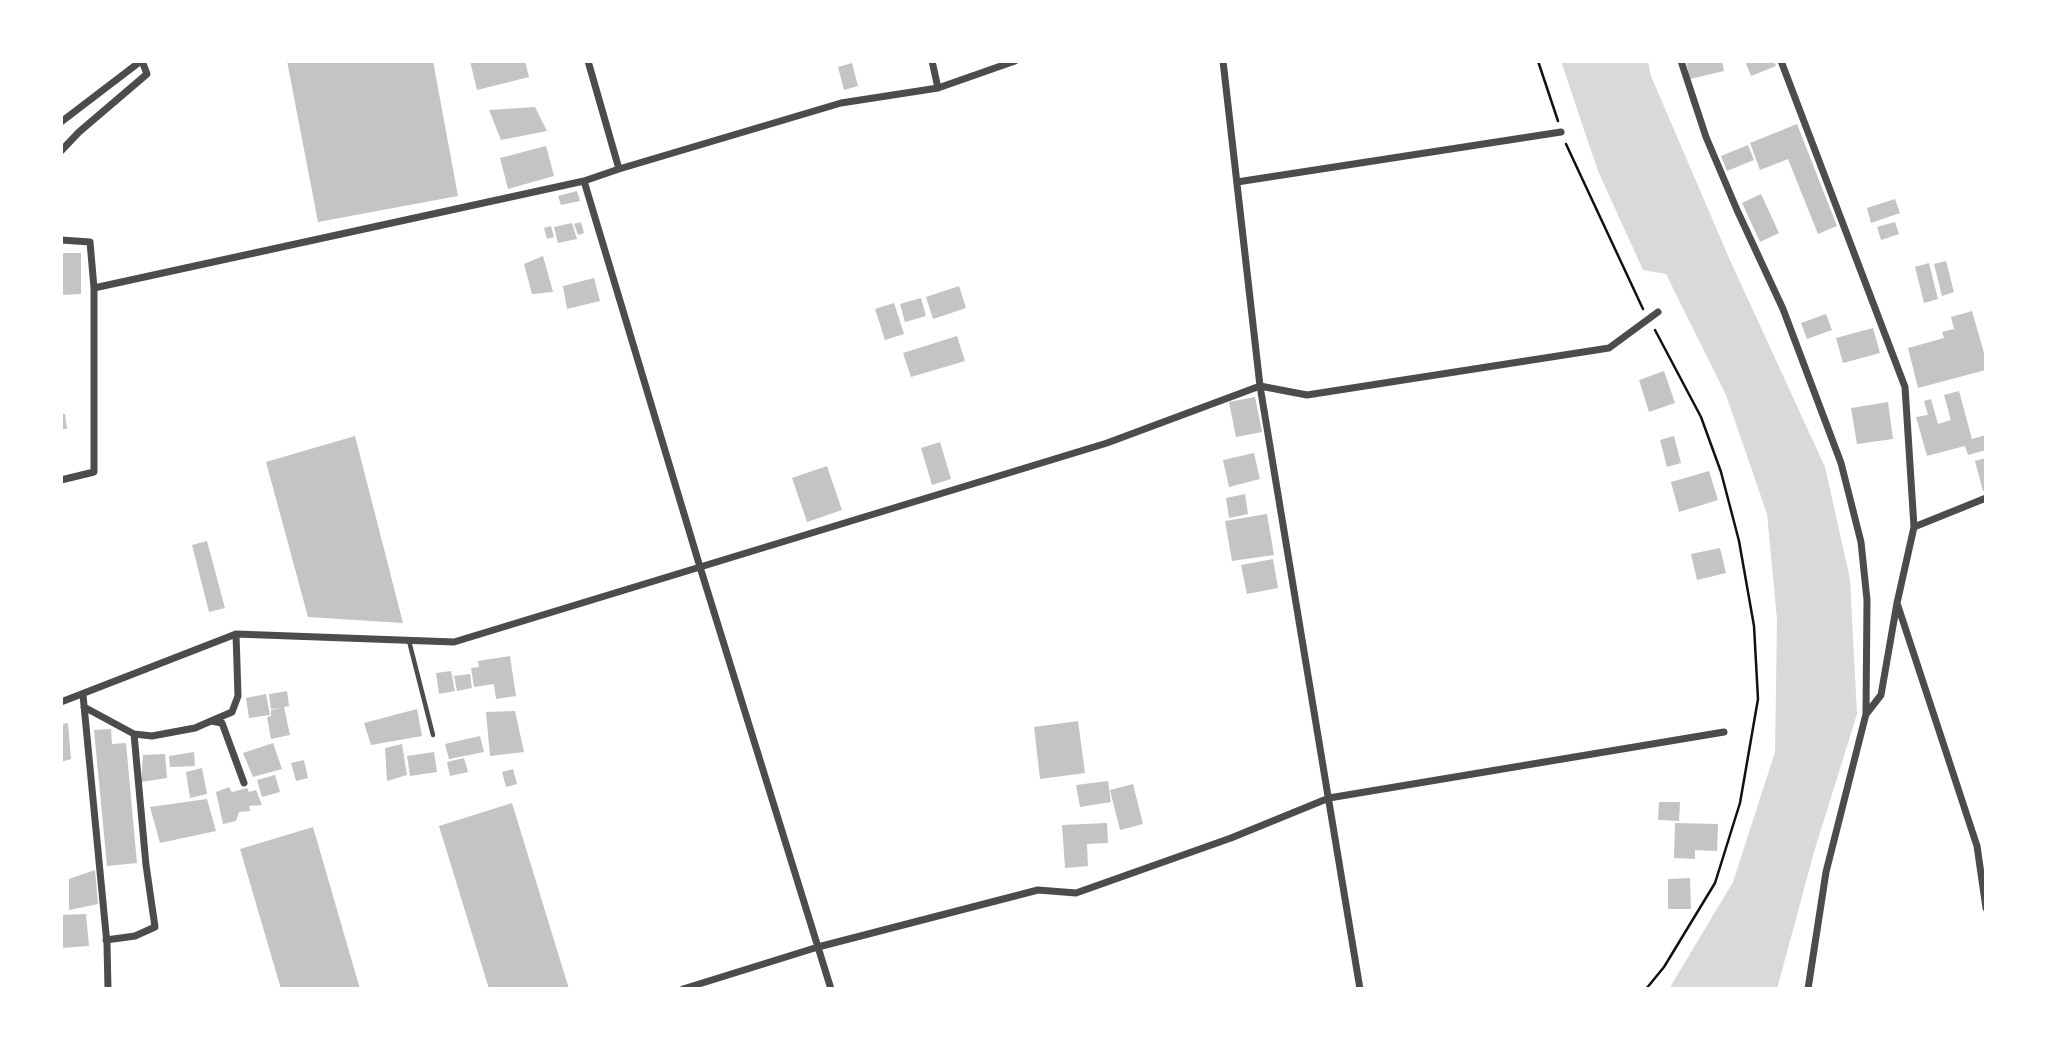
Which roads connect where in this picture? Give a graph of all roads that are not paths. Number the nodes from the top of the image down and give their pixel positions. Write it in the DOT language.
graph roads {
  1 [pos="141,61"];
  2 [pos="587,61"];
  3 [pos="932,61"];
  4 [pos="1015,61"];
  5 [pos="1223,61"];
  6 [pos="1681,61"];
  7 [pos="1781,61"];
  8 [pos="938,88"];
  9 [pos="61,122"];
  10 [pos="1561,132"];
  11 [pos="61,151"];
  12 [pos="619,169"];
  13 [pos="584,181"];
  14 [pos="1237,182"];
  15 [pos="61,240"];
  16 [pos="94,288"];
  17 [pos="1658,312"];
  18 [pos="1259,386"];
  19 [pos="61,480"];
  20 [pos="1986,498"];
  21 [pos="1914,527"];
  22 [pos="700,567"];
  23 [pos="1897,603"];
  24 [pos="236,634"];
  25 [pos="410,641"];
  26 [pos="83,695"];
  27 [pos="61,702"];
  28 [pos="84,707"];
  29 [pos="1867,714"];
  30 [pos="211,721"];
  31 [pos="1724,732"];
  32 [pos="134,734"];
  33 [pos="433,735"];
  34 [pos="244,783"];
  35 [pos="1329,798"];
  36 [pos="1986,908"];
  37 [pos="106,940"];
  38 [pos="818,947"];
  39 [pos="108,989"];
  40 [pos="683,989"];
  41 [pos="831,989"];
  42 [pos="1360,989"];
  43 [pos="1808,989"];
  1 -- 9 [label="street"];
  1 -- 11 [label="street"];
  2 -- 12 [label="street"];
  3 -- 8 [label="street"];
  4 -- 8 [label="street"];
  5 -- 14 [label="street"];
  6 -- 29 [label="street"];
  7 -- 21 [label="street"];
  8 -- 12 [label="street"];
  10 -- 14 [label="street"];
  12 -- 13 [label="street"];
  13 -- 16 [label="street"];
  13 -- 22 [label="street"];
  14 -- 18 [label="street"];
  15 -- 16 [label="street"];
  16 -- 19 [label="street"];
  17 -- 18 [label="street"];
  18 -- 22 [label="street"];
  18 -- 35 [label="street"];
  20 -- 21 [label="street"];
  21 -- 23 [label="street"];
  22 -- 25 [label="street"];
  22 -- 38 [label="street"];
  23 -- 29 [label="street"];
  23 -- 36 [label="street"];
  24 -- 25 [label="street"];
  24 -- 26 [label="street"];
  24 -- 30 [label="street"];
  25 -- 33 [label="lane"];
  26 -- 27 [label="street"];
  26 -- 28 [label="street"];
  28 -- 32 [label="street"];
  28 -- 37 [label="street"];
  29 -- 43 [label="street"];
  30 -- 32 [label="street"];
  30 -- 34 [label="street"];
  31 -- 35 [label="street"];
  32 -- 37 [label="street"];
  35 -- 38 [label="street"];
  35 -- 42 [label="street"];
  37 -- 39 [label="street"];
  38 -- 40 [label="street"];
  38 -- 41 [label="street"];
}
